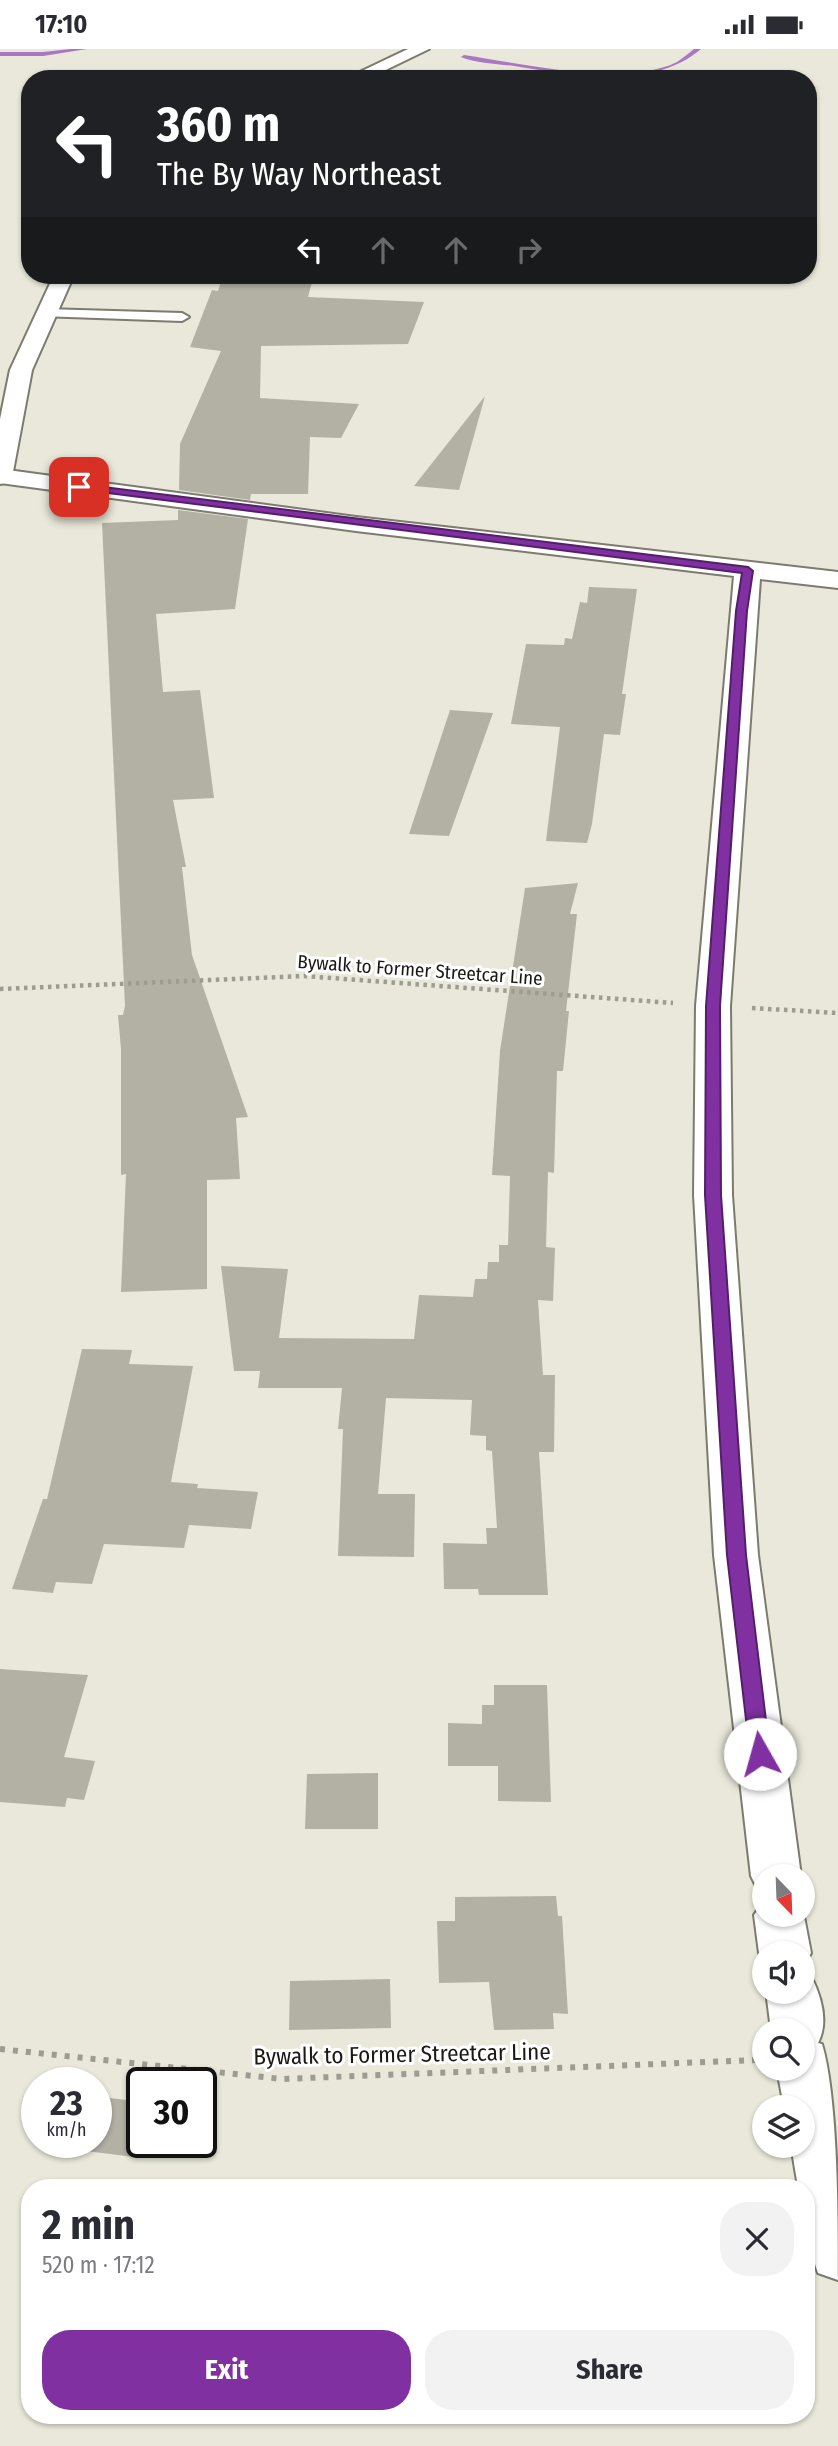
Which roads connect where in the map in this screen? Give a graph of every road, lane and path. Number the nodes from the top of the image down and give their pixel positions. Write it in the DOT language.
graph roads {
  1 [pos="421,49"];
  2 [pos="374,70"];
  3 [pos="60,284"];
  4 [pos="45,313"];
  5 [pos="182,317"];
  6 [pos="0,477"];
  7 [pos="748,571"];
  8 [pos="838,580"];
  9 [pos="0,989"];
  10 [pos="713,1006"];
  11 [pos="838,1013"];
  12 [pos="775,1864"];
  13 [pos="0,2049"];
  14 [pos="752,2061"];
  15 [pos="807,2081"];
  16 [pos="838,2255"];
  1 -- 2 [label="street"];
  3 -- 4 [label="street"];
  4 -- 5 [label="lane"];
  4 -- 6 [label="street"];
  6 -- 7 [label="street"];
  7 -- 8 [label="street"];
  7 -- 10 [label="street"];
  9 -- 10 [label="path, Bywalk to Former Streetcar Line"];
  10 -- 11 [label="path, Bywalk to Former Streetcar Line"];
  10 -- 12 [label="street"];
  13 -- 14 [label="path, Bywalk to Former Streetcar Line"];
  15 -- 16 [label="street"];
}
